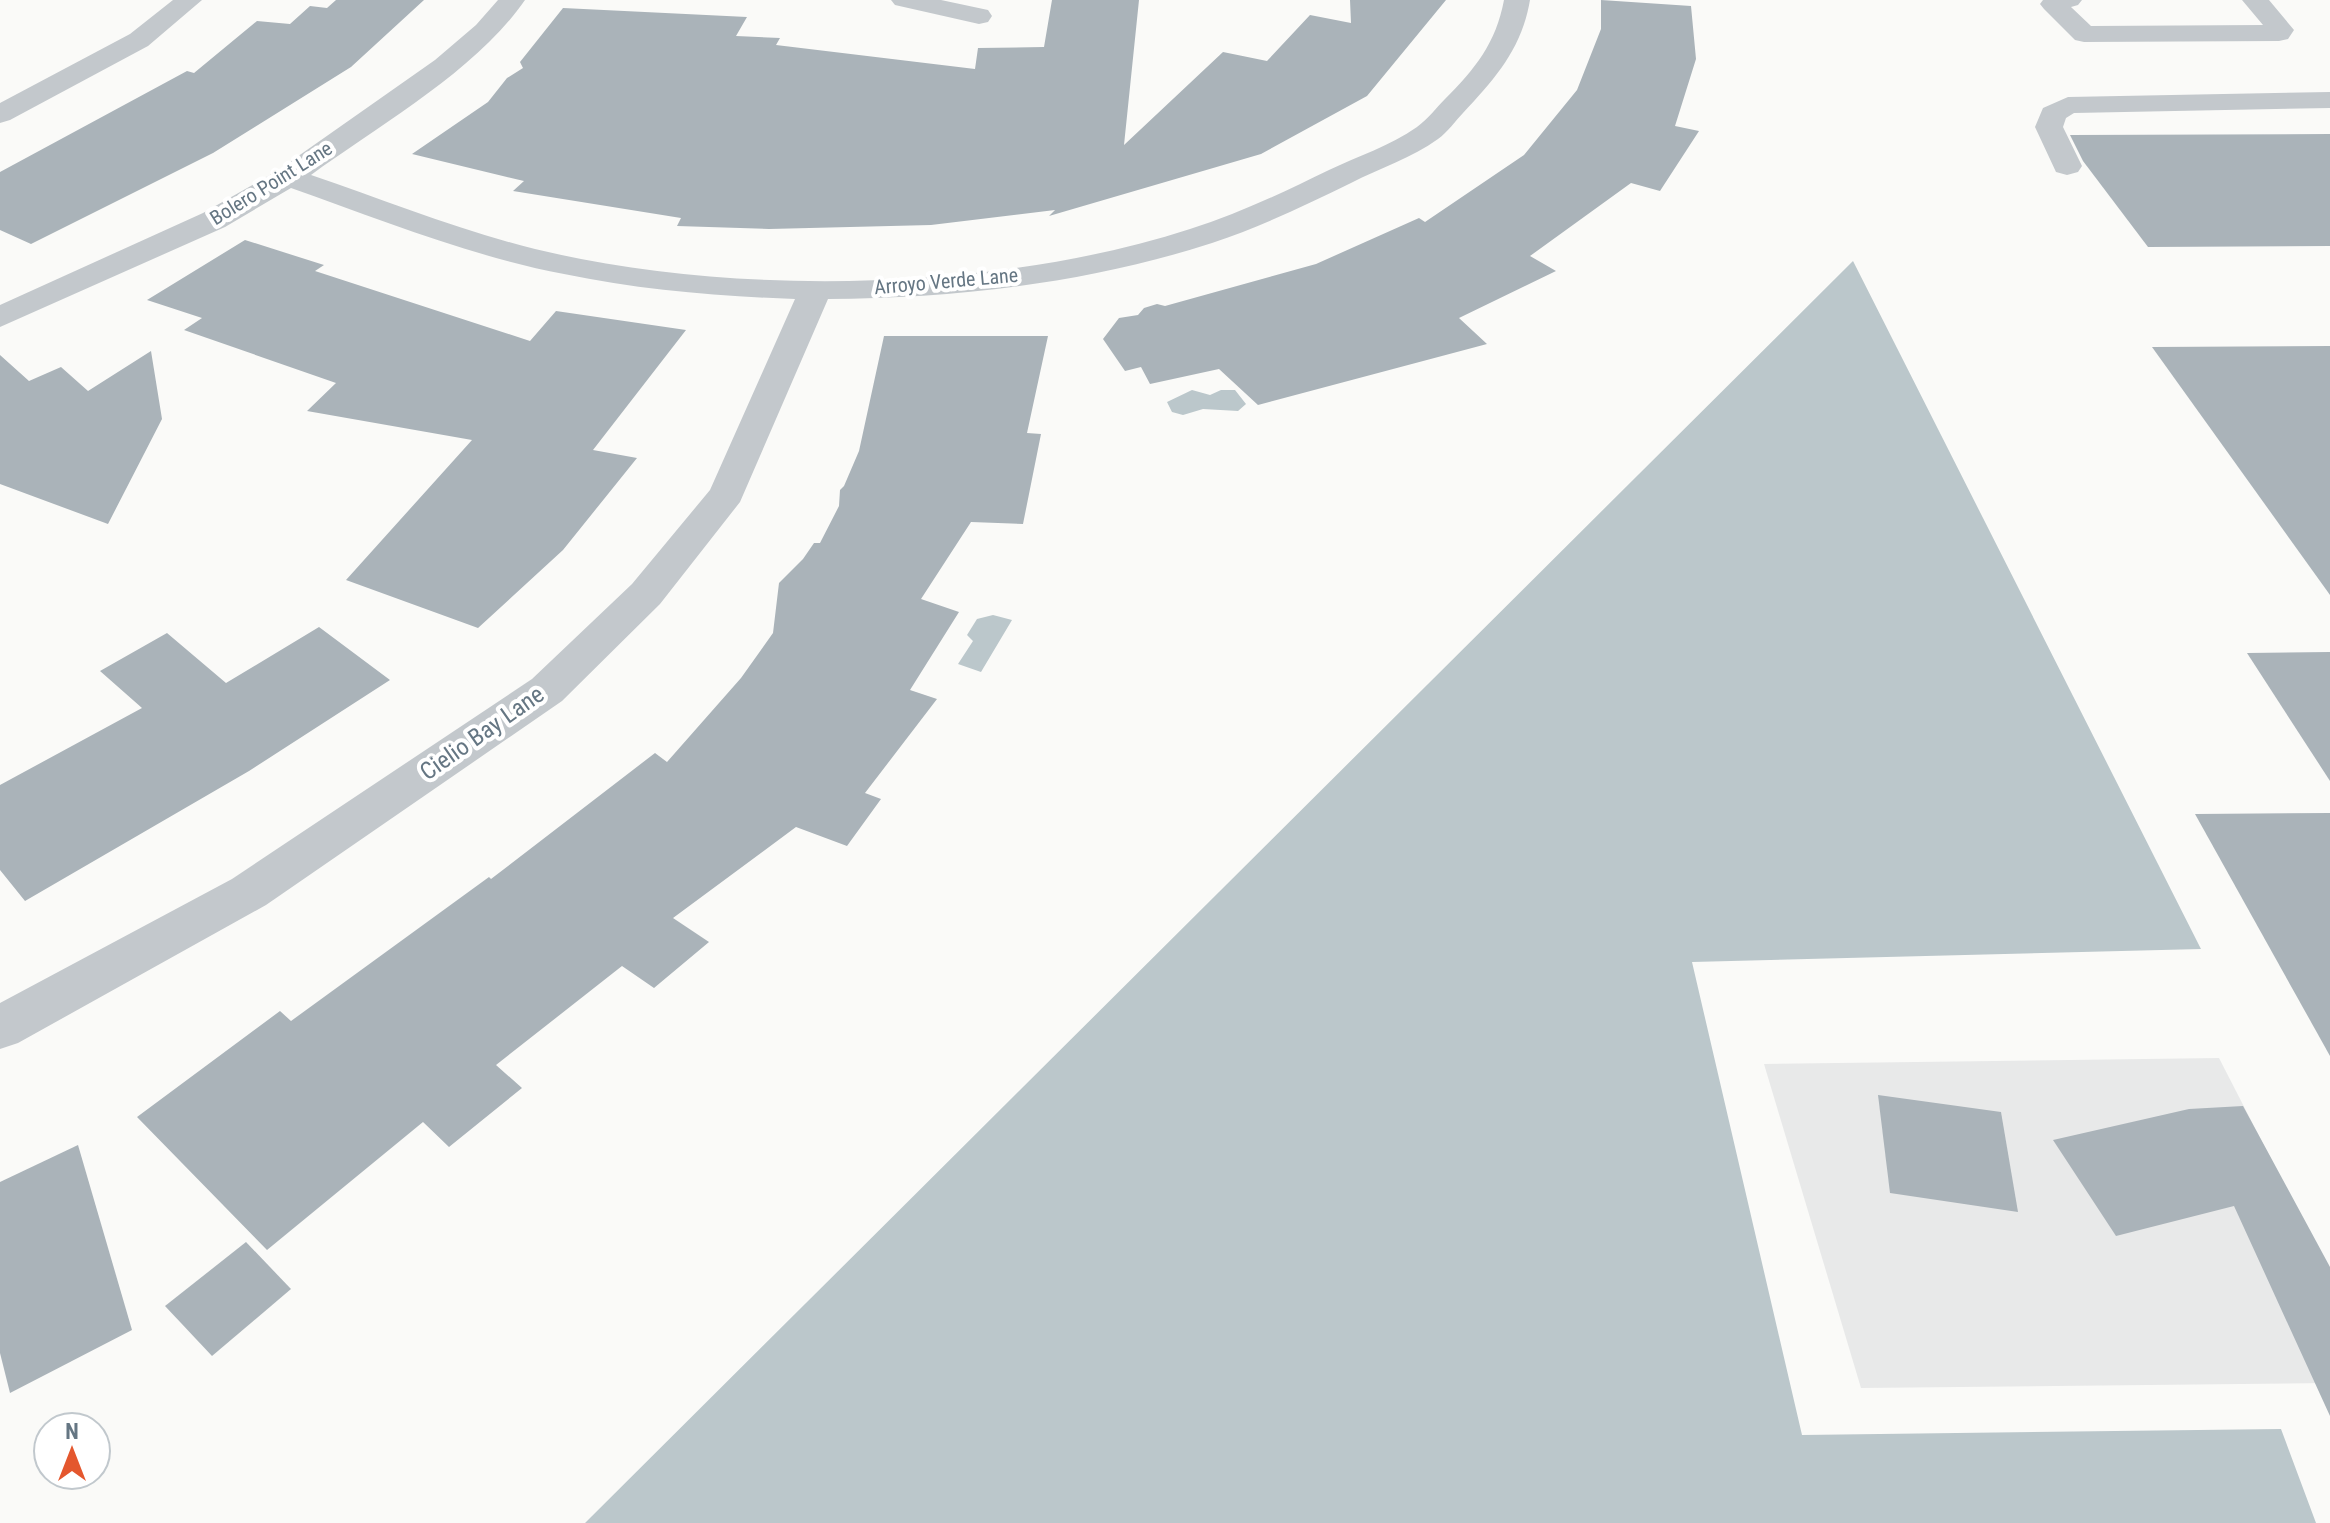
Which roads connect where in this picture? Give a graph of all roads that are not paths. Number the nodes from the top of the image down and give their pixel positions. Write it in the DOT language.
graph roads {
  1 [pos="189,0"];
  2 [pos="512,0"];
  3 [pos="904,0"];
  4 [pos="1517,0"];
  5 [pos="2069,0"];
  6 [pos="2255,0"];
  7 [pos="979,16"];
  8 [pos="2330,100"];
  9 [pos="0,114"];
  10 [pos="2067,166"];
  11 [pos="288,177"];
  12 [pos="815,291"];
  13 [pos="0,317"];
  14 [pos="0,1028"];
  1 -- 9 [label="street"];
  2 -- 11 [label="street, Bolero Point Lane"];
  3 -- 7 [label="street"];
  4 -- 12 [label="street, Arroyo Verde Lane"];
  5 -- 6 [label="street"];
  8 -- 10 [label="street"];
  11 -- 12 [label="street, Arroyo Verde Lane"];
  11 -- 13 [label="street, Bolero Point Lane"];
  12 -- 14 [label="street, Cielio Bay Lane"];
}
